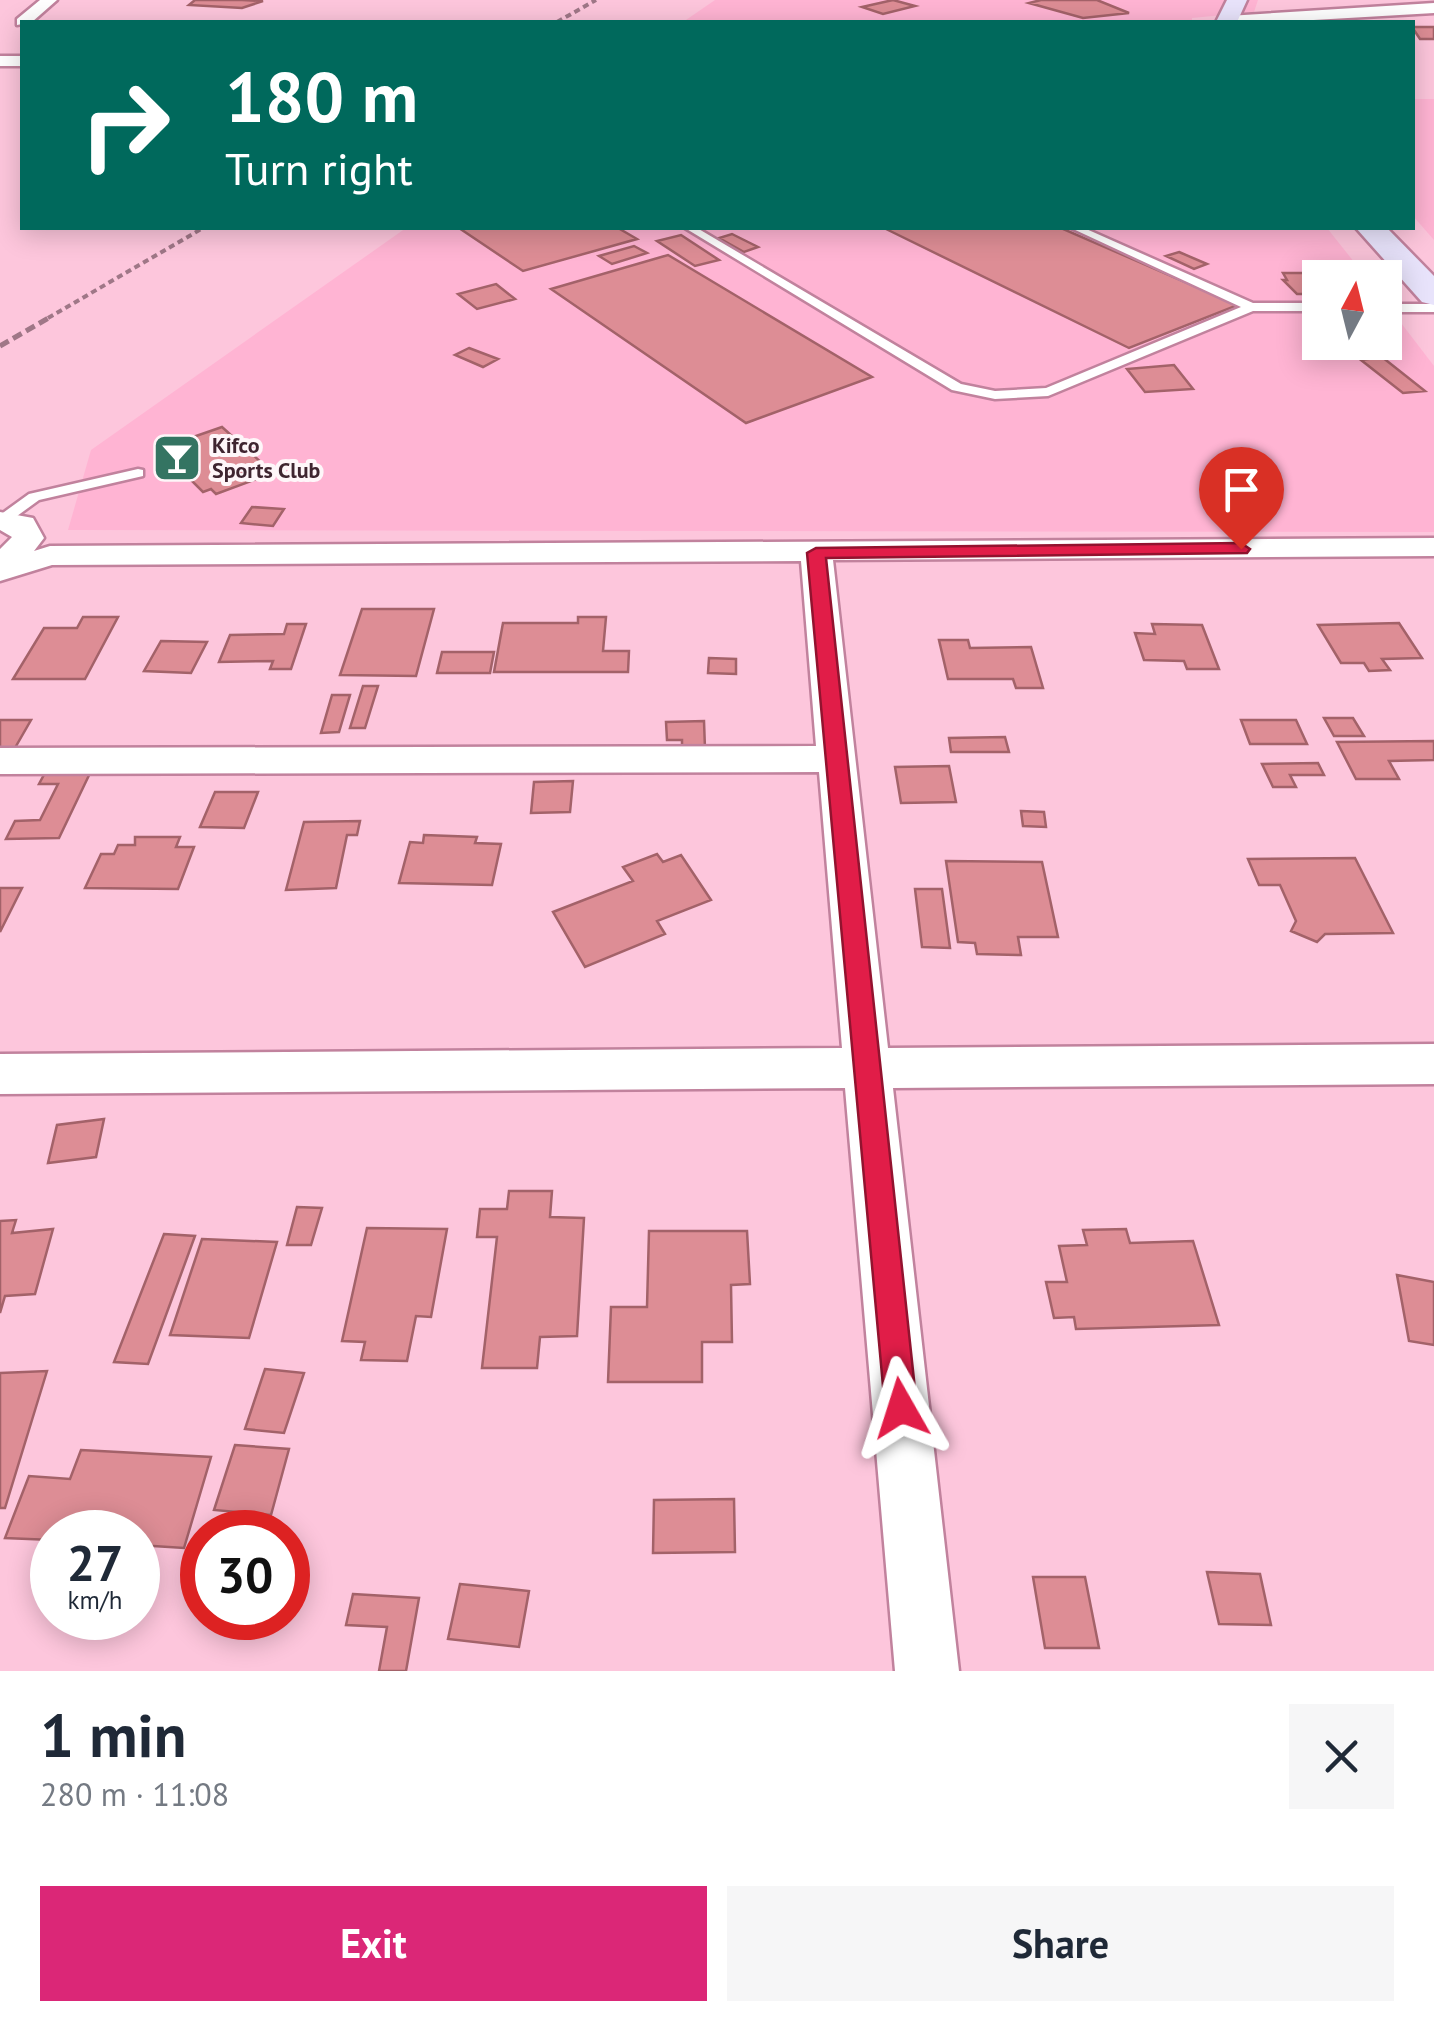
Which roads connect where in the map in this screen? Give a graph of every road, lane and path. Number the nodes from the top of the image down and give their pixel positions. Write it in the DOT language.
graph roads {
  1 [pos="49,0"];
  2 [pos="1434,8"];
  3 [pos="26,20"];
  4 [pos="1257,20"];
  5 [pos="693,230"];
  6 [pos="1080,230"];
  7 [pos="1373,230"];
  8 [pos="1434,296"];
  9 [pos="1250,307"];
  10 [pos="1302,307"];
  11 [pos="1402,308"];
  12 [pos="1434,308"];
  13 [pos="138,473"];
  14 [pos="1434,547"];
  15 [pos="12,548"];
  16 [pos="816,553"];
  17 [pos="836,759"];
  18 [pos="0,761"];
  19 [pos="1434,1064"];
  20 [pos="867,1069"];
  21 [pos="0,1074"];
  22 [pos="927,1671"];
  1 -- 3 [label="street"];
  2 -- 4 [label="street"];
  5 -- 9 [label="lane"];
  6 -- 9 [label="lane"];
  7 -- 8 [label="main road"];
  9 -- 10 [label="lane"];
  11 -- 12 [label="lane"];
  13 -- 15 [label="lane"];
  14 -- 16 [label="street"];
  15 -- 16 [label="street"];
  16 -- 17 [label="street"];
  17 -- 18 [label="street"];
  17 -- 20 [label="street"];
  19 -- 20 [label="street"];
  20 -- 21 [label="street"];
  20 -- 22 [label="street"];
}
